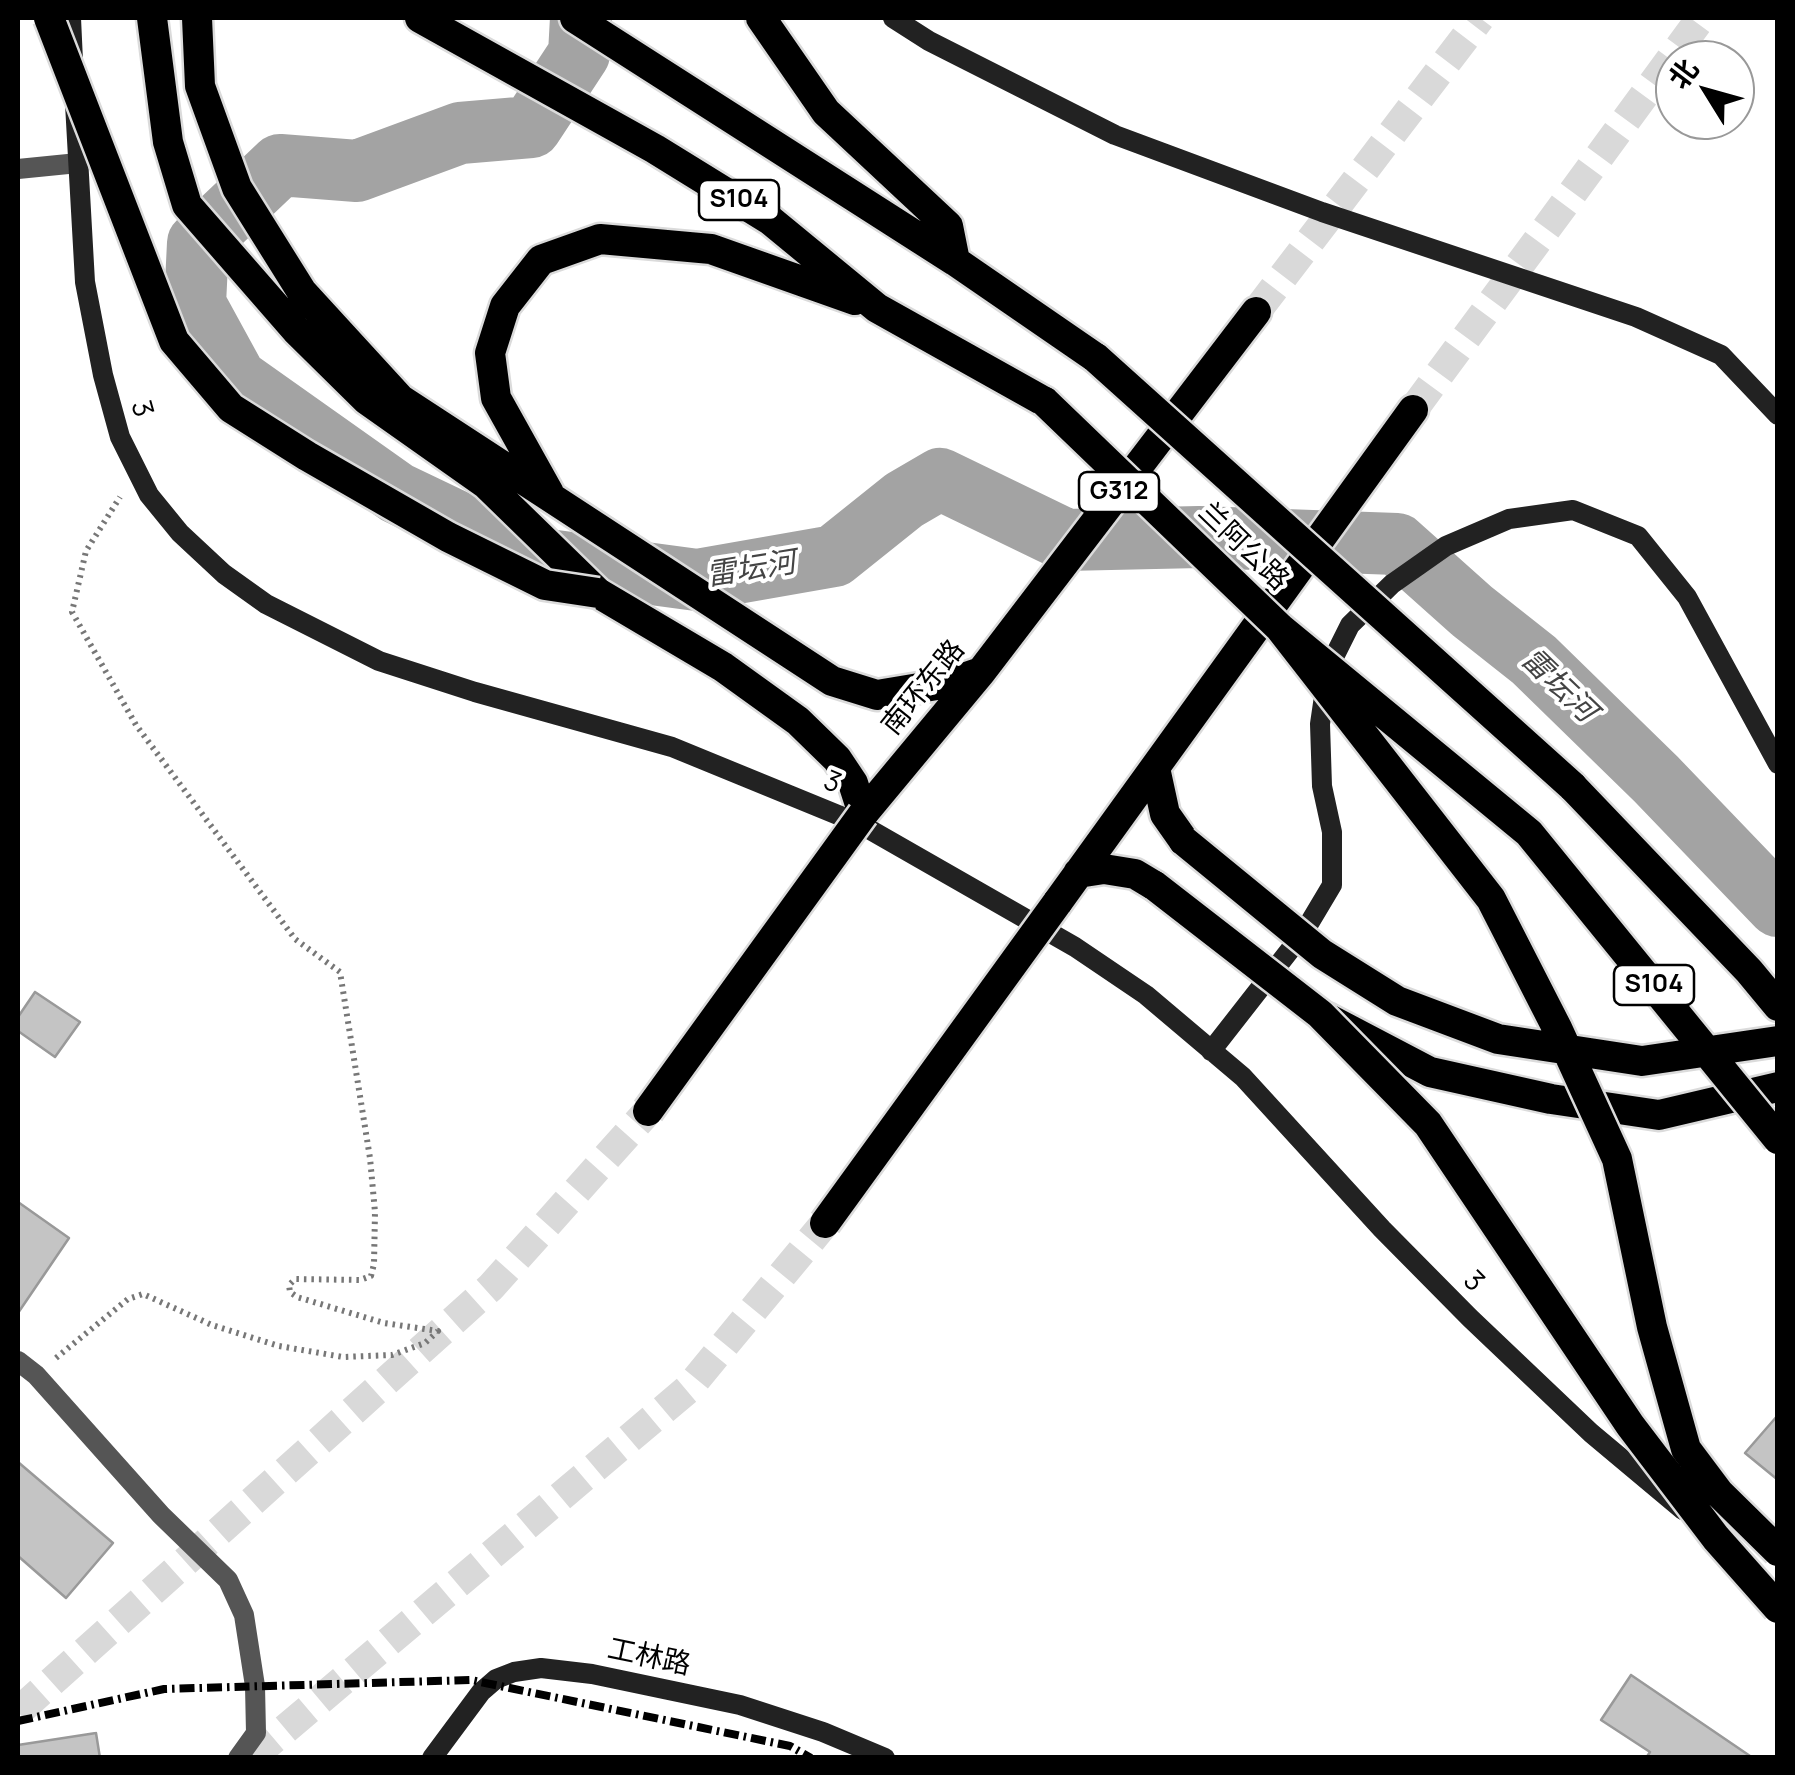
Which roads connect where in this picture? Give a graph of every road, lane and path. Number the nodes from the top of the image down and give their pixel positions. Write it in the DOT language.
graph roads {
  1 [pos="49,18"];
  2 [pos="70,18"];
  3 [pos="152,18"];
  4 [pos="196,18"];
  5 [pos="420,18"];
  6 [pos="575,18"];
  7 [pos="761,18"];
  8 [pos="893,18"];
  9 [pos="78,164"];
  10 [pos="18,170"];
  11 [pos="955,261"];
  12 [pos="877,308"];
  13 [pos="1256,312"];
  14 [pos="1412,410"];
  15 [pos="1778,415"];
  16 [pos="137,470"];
  17 [pos="552,500"];
  18 [pos="598,593"];
  19 [pos="1280,628"];
  20 [pos="981,672"];
  21 [pos="1778,764"];
  22 [pos="1155,768"];
  23 [pos="863,814"];
  24 [pos="1078,873"];
  25 [pos="1778,1006"];
  26 [pos="1320,1014"];
  27 [pos="1778,1041"];
  28 [pos="1210,1051"];
  29 [pos="1778,1087"];
  30 [pos="648,1110"];
  31 [pos="1778,1138"];
  32 [pos="826,1223"];
  33 [pos="18,1361"];
  34 [pos="36,1375"];
  35 [pos="1778,1552"];
  36 [pos="1778,1587"];
  37 [pos="1778,1608"];
  38 [pos="238,1758"];
  39 [pos="432,1758"];
  40 [pos="885,1758"];
  1 -- 18 [label="highway, bridge"];
  2 -- 9 [label="main road, 3"];
  3 -- 18 [label="highway"];
  4 -- 17 [label="highway"];
  5 -- 12 [label="highway, 兰阿公路 / S104"];
  6 -- 11 [label="highway, 兰阿公路 / S104"];
  7 -- 11 [label="highway"];
  8 -- 15 [label="main road"];
  9 -- 10 [label="street"];
  9 -- 16 [label="main road, 3"];
  11 -- 25 [label="highway, 兰阿公路 / S104, bridge"];
  12 -- 17 [label="highway"];
  12 -- 19 [label="highway, 兰阿公路 / S104, bridge"];
  13 -- 20 [label="highway, 南环东路 / G312, bridge"];
  14 -- 22 [label="highway, bridge"];
  16 -- 28 [label="main road, 3"];
  16 -- 34 [label="path"];
  17 -- 20 [label="highway"];
  18 -- 23 [label="highway"];
  19 -- 31 [label="highway, 兰阿公路 / S104, bridge"];
  19 -- 35 [label="highway, bridge"];
  20 -- 23 [label="highway, 南环东路 / G312"];
  21 -- 28 [label="main road, bridge"];
  22 -- 24 [label="highway"];
  22 -- 27 [label="highway, bridge"];
  23 -- 30 [label="highway, 南环东路 / G312, bridge"];
  24 -- 26 [label="highway, bridge"];
  24 -- 32 [label="highway, bridge"];
  26 -- 29 [label="highway, bridge"];
  26 -- 37 [label="highway, bridge"];
  28 -- 36 [label="main road, 3"];
  33 -- 34 [label="street"];
  34 -- 38 [label="street"];
  39 -- 40 [label="main road, 工林路"];
}
